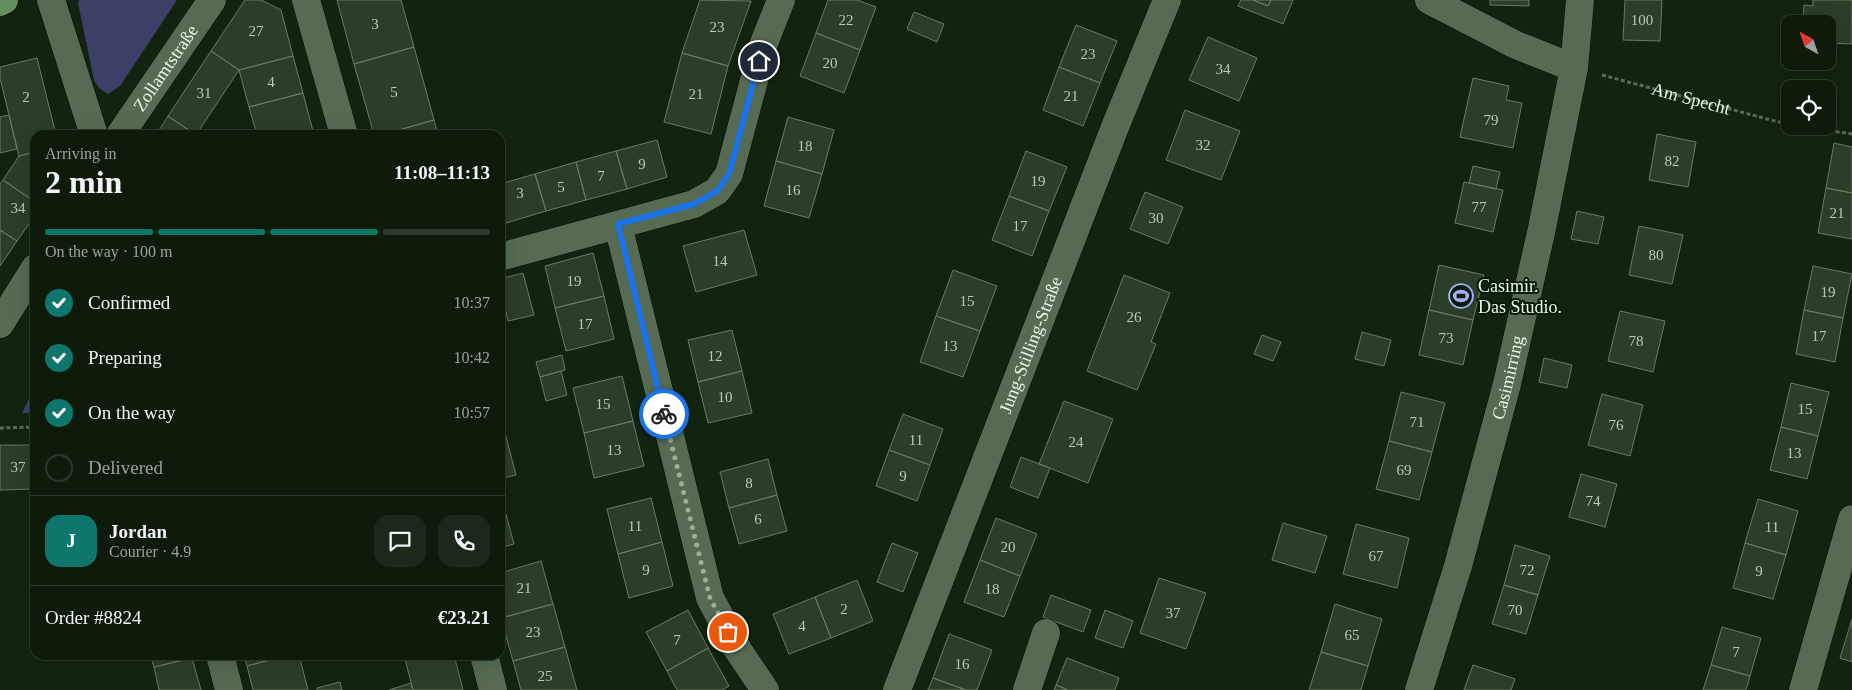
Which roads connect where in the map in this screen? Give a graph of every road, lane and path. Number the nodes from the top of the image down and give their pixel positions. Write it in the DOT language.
graph roads {
  1 [pos="4,0"];
  2 [pos="51,0"];
  3 [pos="212,0"];
  4 [pos="306,0"];
  5 [pos="781,0"];
  6 [pos="1167,0"];
  7 [pos="1429,0"];
  8 [pos="1580,0"];
  9 [pos="0,2"];
  10 [pos="1574,68"];
  11 [pos="1602,75"];
  12 [pos="1781,123"];
  13 [pos="92,130"];
  14 [pos="123,130"];
  15 [pos="343,130"];
  16 [pos="1836,132"];
  17 [pos="1852,134"];
  18 [pos="618,224"];
  19 [pos="505,256"];
  20 [pos="30,276"];
  21 [pos="0,324"];
  22 [pos="30,427"];
  23 [pos="0,428"];
  24 [pos="1852,519"];
  25 [pos="1046,633"];
  26 [pos="221,660"];
  27 [pos="485,660"];
  28 [pos="229,690"];
  29 [pos="493,690"];
  30 [pos="765,690"];
  31 [pos="897,690"];
  32 [pos="1027,690"];
  33 [pos="1419,690"];
  34 [pos="1803,690"];
  1 -- 9 [label="main road"];
  2 -- 13 [label="street"];
  3 -- 14 [label="street, Zollamtstraße"];
  4 -- 15 [label="street"];
  5 -- 18 [label="street"];
  6 -- 31 [label="street, Jung-Stilling-Straße"];
  7 -- 10 [label="street"];
  8 -- 10 [label="street, Casimirring"];
  10 -- 33 [label="street, Casimirring"];
  11 -- 12 [label="path, Am Specht"];
  16 -- 17 [label="path"];
  18 -- 19 [label="street"];
  18 -- 30 [label="street"];
  20 -- 21 [label="street"];
  22 -- 23 [label="path"];
  24 -- 34 [label="street"];
  25 -- 32 [label="street"];
  26 -- 28 [label="street"];
  27 -- 29 [label="street"];
}
